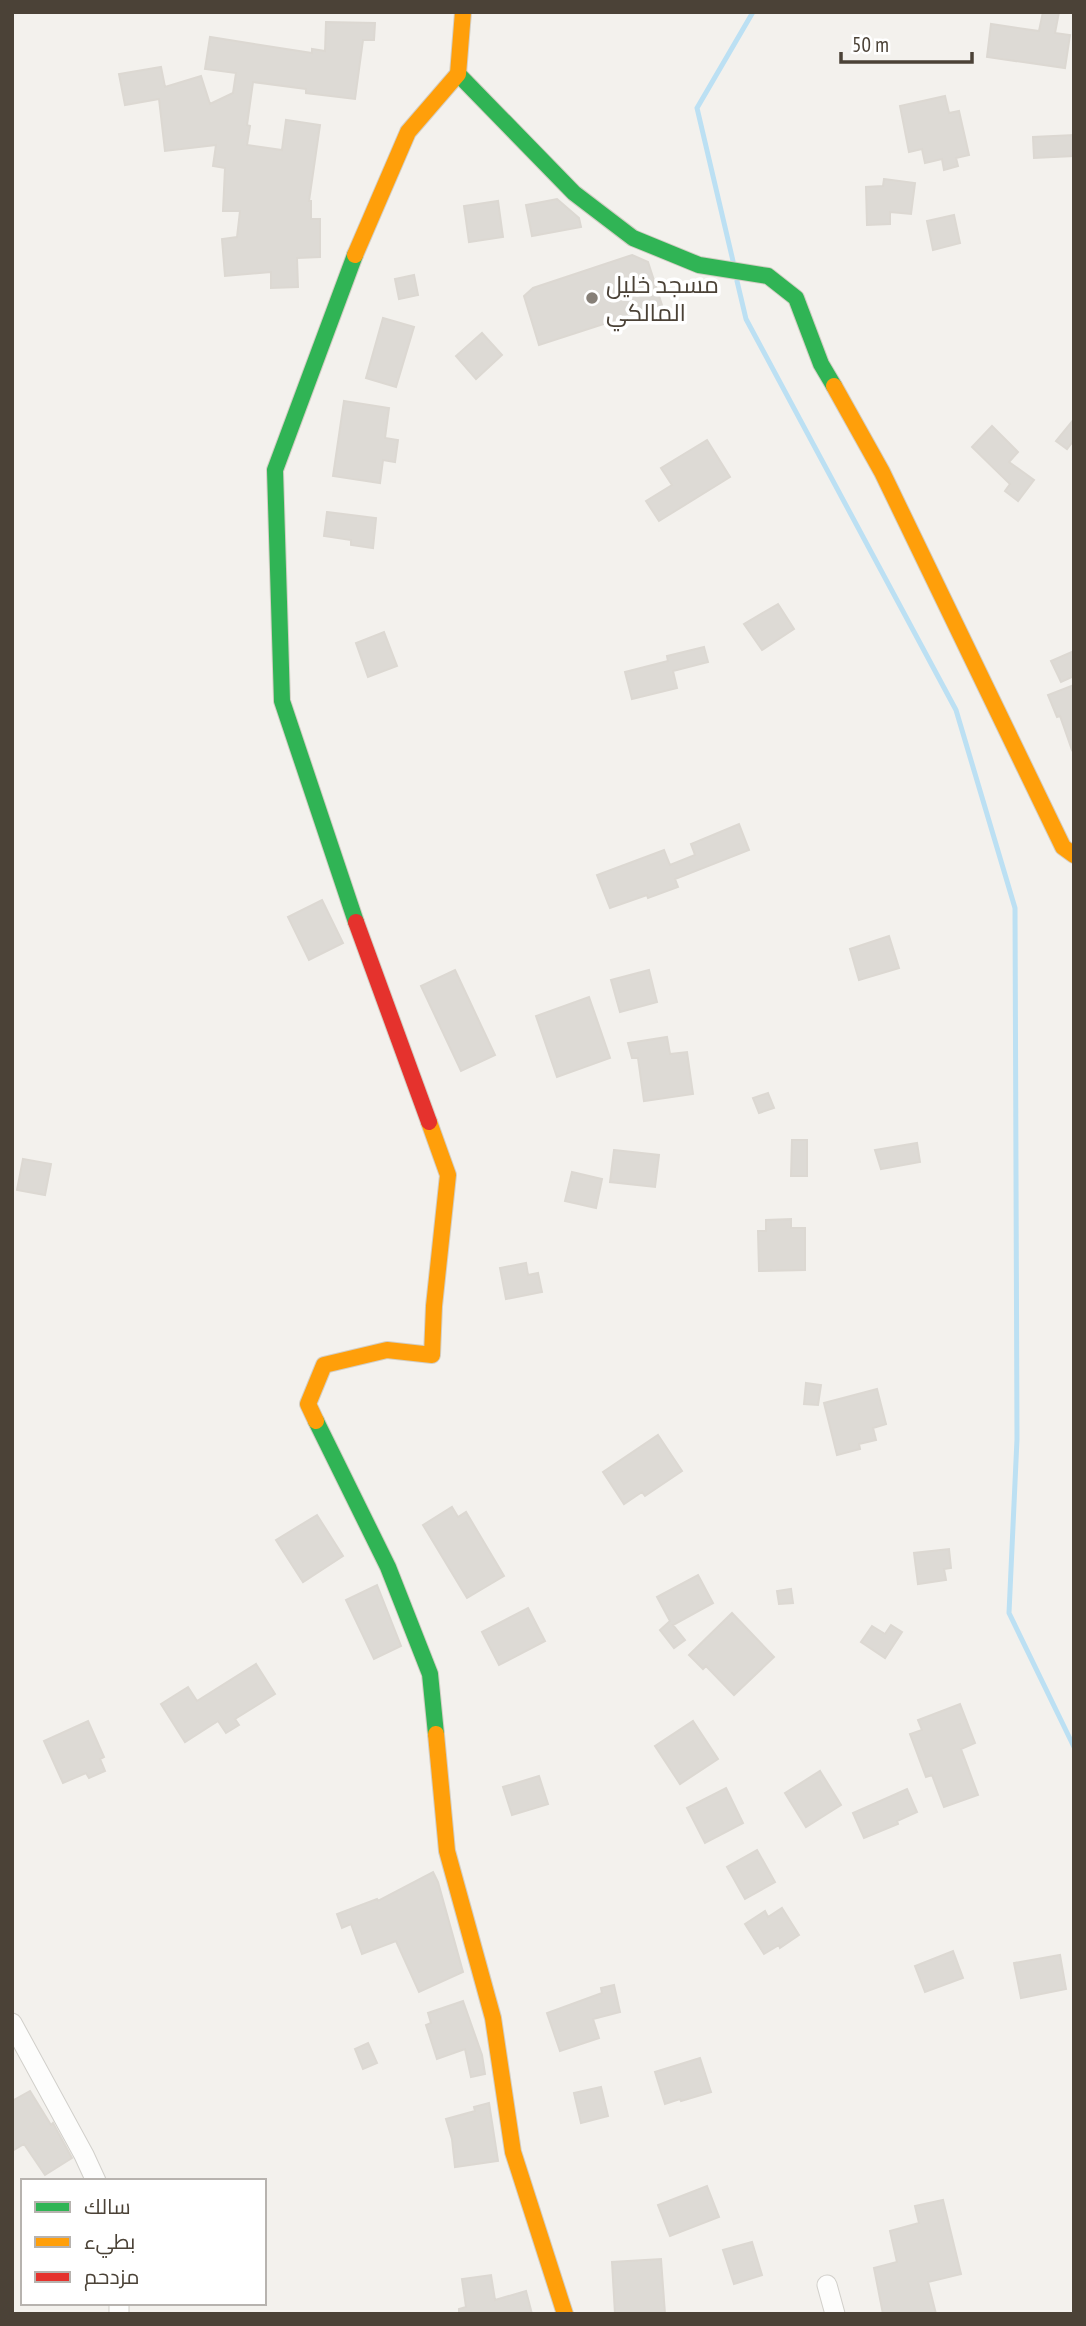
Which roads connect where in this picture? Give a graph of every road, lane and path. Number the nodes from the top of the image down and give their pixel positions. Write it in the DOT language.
graph roads {
  1 [pos="463,12"];
  2 [pos="458,74"];
  3 [pos="1074,855"];
  4 [pos="12,2023"];
  5 [pos="95,2179"];
  6 [pos="827,2284"];
  7 [pos="565,2314"];
  8 [pos="835,2314"];
  1 -- 2 [label="street"];
  2 -- 3 [label="street"];
  2 -- 7 [label="street"];
  4 -- 5 [label="street"];
  6 -- 8 [label="street"];
}
